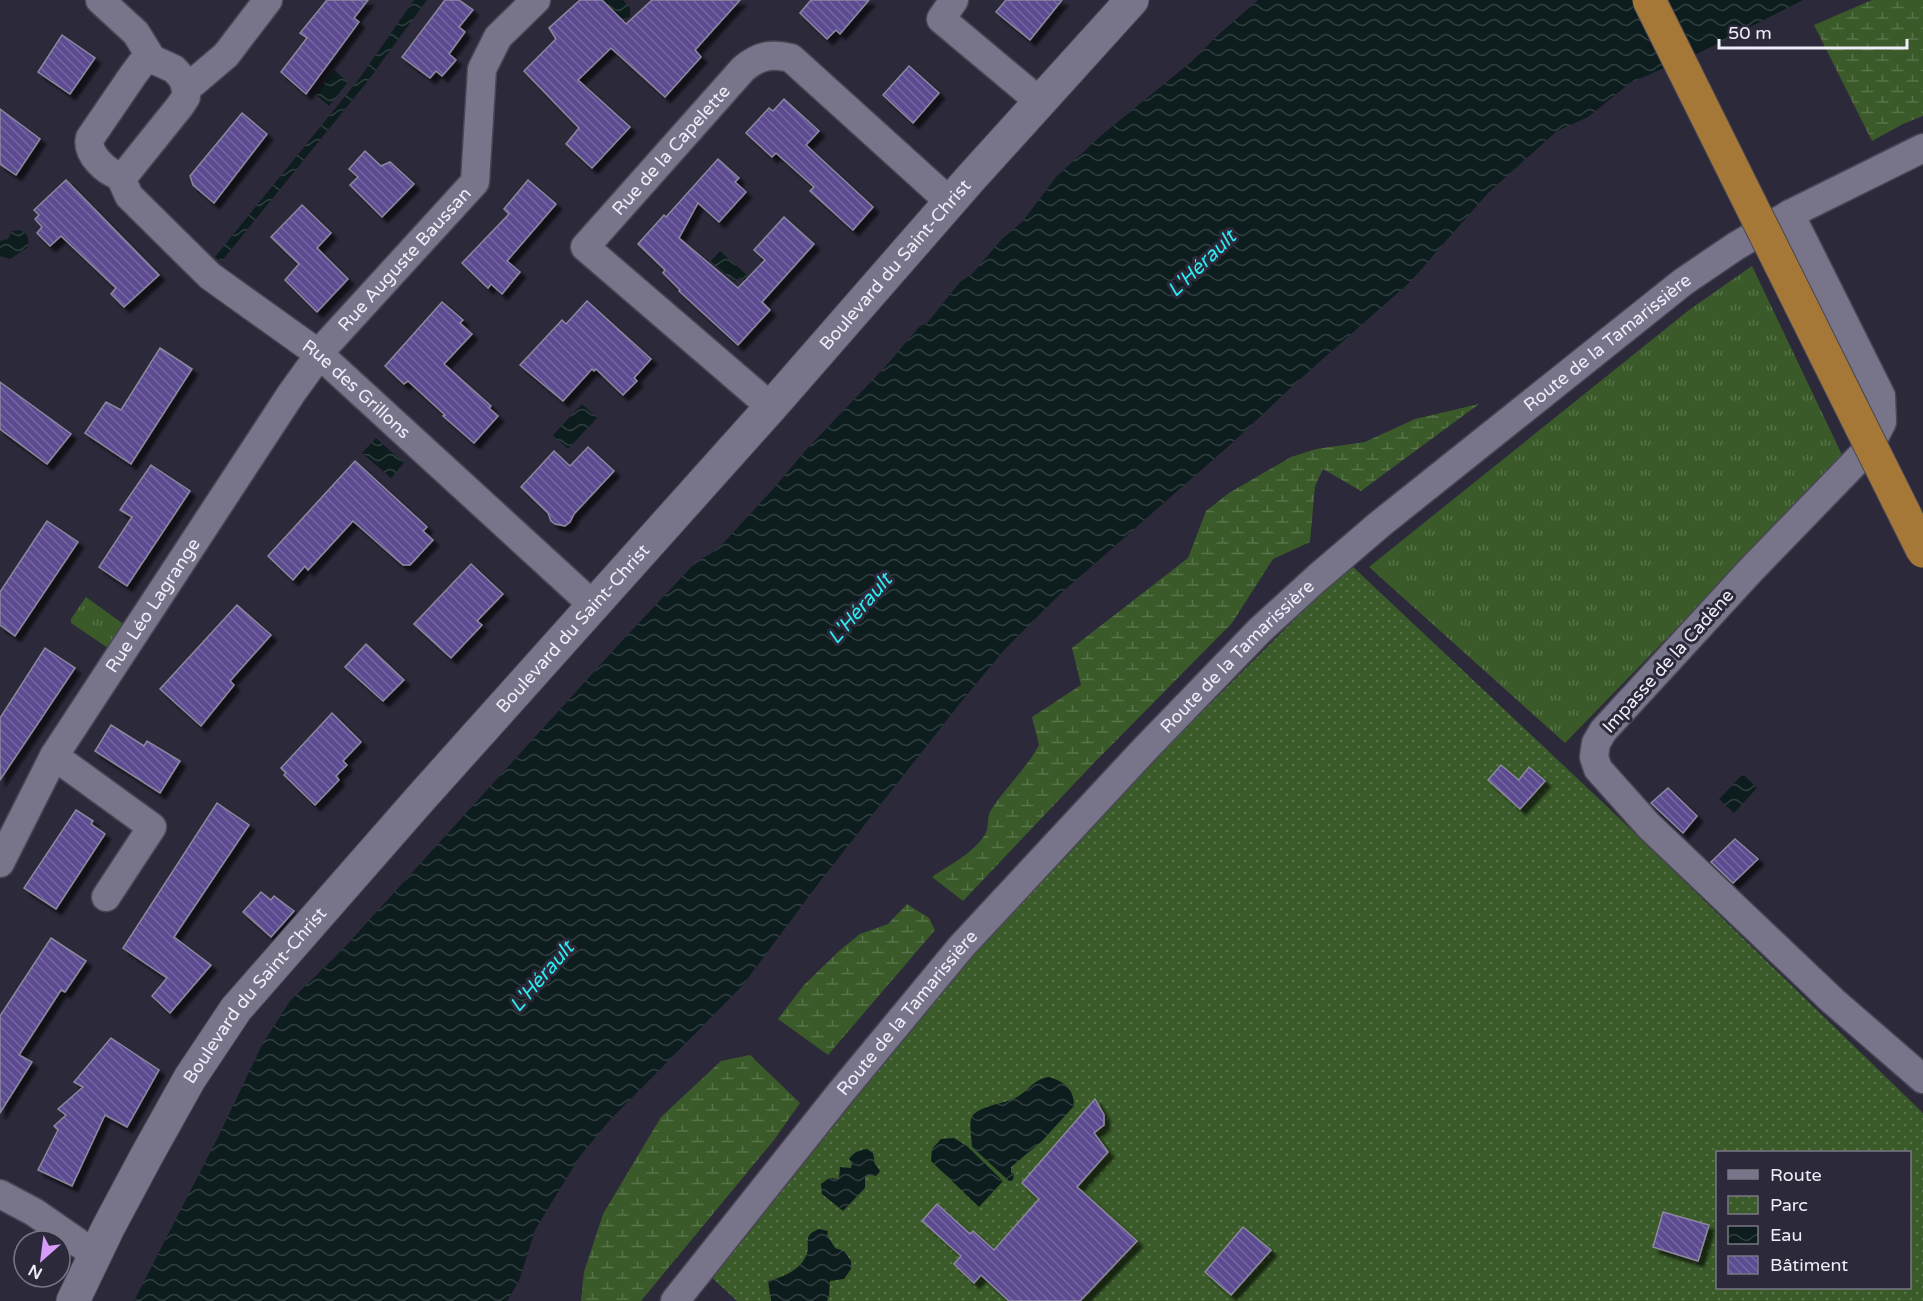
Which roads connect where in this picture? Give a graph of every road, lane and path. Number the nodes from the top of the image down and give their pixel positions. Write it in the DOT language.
graph roads {
  1 [pos="100,0"];
  2 [pos="268,0"];
  3 [pos="536,0"];
  4 [pos="954,0"];
  5 [pos="1132,0"];
  6 [pos="1649,0"];
  7 [pos="152,59"];
  8 [pos="186,89"];
  9 [pos="1039,101"];
  10 [pos="1923,148"];
  11 [pos="120,176"];
  12 [pos="950,202"];
  13 [pos="1790,214"];
  14 [pos="319,354"];
  15 [pos="771,407"];
  16 [pos="1923,550"];
  17 [pos="594,606"];
  18 [pos="54,756"];
  19 [pos="0,863"];
  20 [pos="106,897"];
  21 [pos="1923,1079"];
  22 [pos="0,1194"];
  23 [pos="96,1255"];
  24 [pos="73,1301"];
  25 [pos="675,1301"];
  1 -- 7 [label="street"];
  2 -- 8 [label="street"];
  3 -- 14 [label="street, Rue Auguste Baussan"];
  4 -- 9 [label="street"];
  5 -- 9 [label="street, Boulevard du Saint-Christ"];
  6 -- 16 [label="highway, bridge"];
  7 -- 8 [label="street"];
  7 -- 11 [label="street, Rue des Grillons"];
  8 -- 11 [label="street"];
  9 -- 12 [label="street, Boulevard du Saint-Christ"];
  10 -- 13 [label="street, Route de la Tamarissière"];
  11 -- 14 [label="street, Rue des Grillons"];
  12 -- 15 [label="street, Boulevard du Saint-Christ"];
  12 -- 15 [label="street, Rue de la Capelette"];
  13 -- 21 [label="street, Impasse de la Cadène"];
  13 -- 25 [label="street, Route de la Tamarissière"];
  14 -- 17 [label="street, Rue des Grillons"];
  14 -- 18 [label="street, Rue Léo Lagrange"];
  15 -- 17 [label="street, Boulevard du Saint-Christ"];
  17 -- 23 [label="street, Boulevard du Saint-Christ"];
  18 -- 19 [label="street, Rue Léo Lagrange"];
  18 -- 20 [label="street"];
  22 -- 23 [label="street"];
  23 -- 24 [label="street, Boulevard du Saint-Christ"];
}
